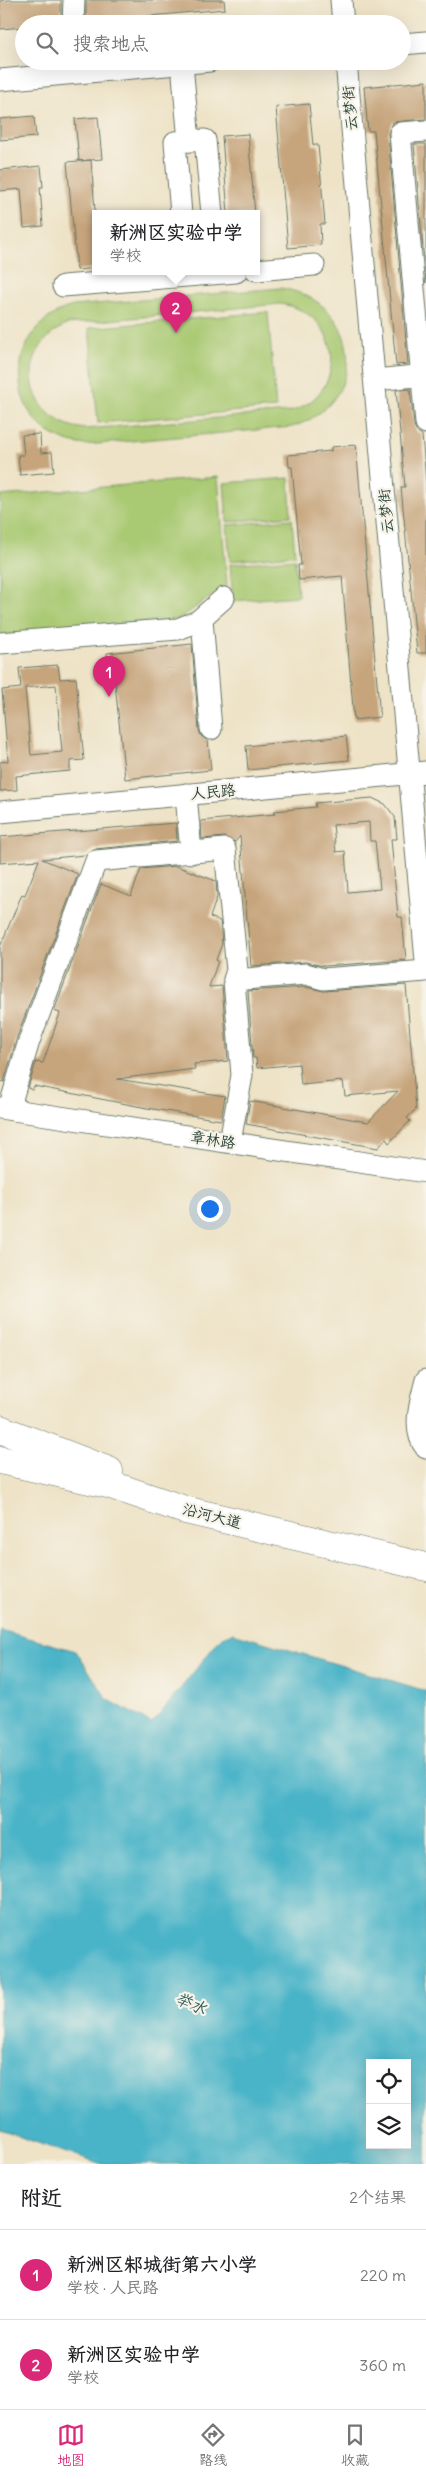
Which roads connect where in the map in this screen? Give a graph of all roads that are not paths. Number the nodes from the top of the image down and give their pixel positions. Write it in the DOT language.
graph roads {
  1 [pos="74,0"];
  2 [pos="341,0"];
  3 [pos="73,15"];
  4 [pos="342,15"];
  5 [pos="426,42"];
  6 [pos="411,43"];
  7 [pos="55,70"];
  8 [pos="183,70"];
  9 [pos="347,70"];
  10 [pos="0,80"];
  11 [pos="426,131"];
  12 [pos="189,141"];
  13 [pos="181,210"];
  14 [pos="212,210"];
  15 [pos="314,265"];
  16 [pos="419,269"];
  17 [pos="260,270"];
  18 [pos="176,275"];
  19 [pos="63,286"];
  20 [pos="424,375"];
  21 [pos="374,380"];
  22 [pos="426,423"];
  23 [pos="224,598"];
  24 [pos="202,619"];
  25 [pos="0,643"];
  26 [pos="211,729"];
  27 [pos="418,773"];
  28 [pos="186,794"];
  29 [pos="0,812"];
  30 [pos="191,853"];
  31 [pos="426,962"];
  32 [pos="426,970"];
  33 [pos="234,980"];
  34 [pos="4,1108"];
  35 [pos="230,1142"];
  36 [pos="426,1172"];
  37 [pos="426,1380"];
  38 [pos="0,1429"];
  39 [pos="426,1448"];
  40 [pos="0,1460"];
  41 [pos="157,1500"];
  42 [pos="426,1567"];
  1 -- 3 [label="street"];
  2 -- 4 [label="street"];
  5 -- 6 [label="street"];
  7 -- 10 [label="street"];
  8 -- 12 [label="street"];
  9 -- 21 [label="street, 云梦街"];
  11 -- 16 [label="street"];
  12 -- 13 [label="street"];
  12 -- 14 [label="street"];
  15 -- 17 [label="street"];
  16 -- 20 [label="street"];
  18 -- 19 [label="street"];
  20 -- 21 [label="street"];
  20 -- 22 [label="street"];
  21 -- 27 [label="street, 云梦街"];
  23 -- 24 [label="street"];
  24 -- 25 [label="street"];
  24 -- 26 [label="street"];
  27 -- 28 [label="street, 人民路"];
  27 -- 31 [label="street, 云梦街"];
  28 -- 29 [label="street, 人民路"];
  28 -- 30 [label="street"];
  30 -- 33 [label="street"];
  30 -- 34 [label="street"];
  32 -- 33 [label="street"];
  33 -- 35 [label="street"];
  34 -- 35 [label="street, 章林路"];
  35 -- 36 [label="street, 章林路"];
  37 -- 39 [label="street"];
  38 -- 41 [label="main road"];
  40 -- 41 [label="main road, 沿河大道"];
  41 -- 42 [label="main road, 沿河大道"];
}
